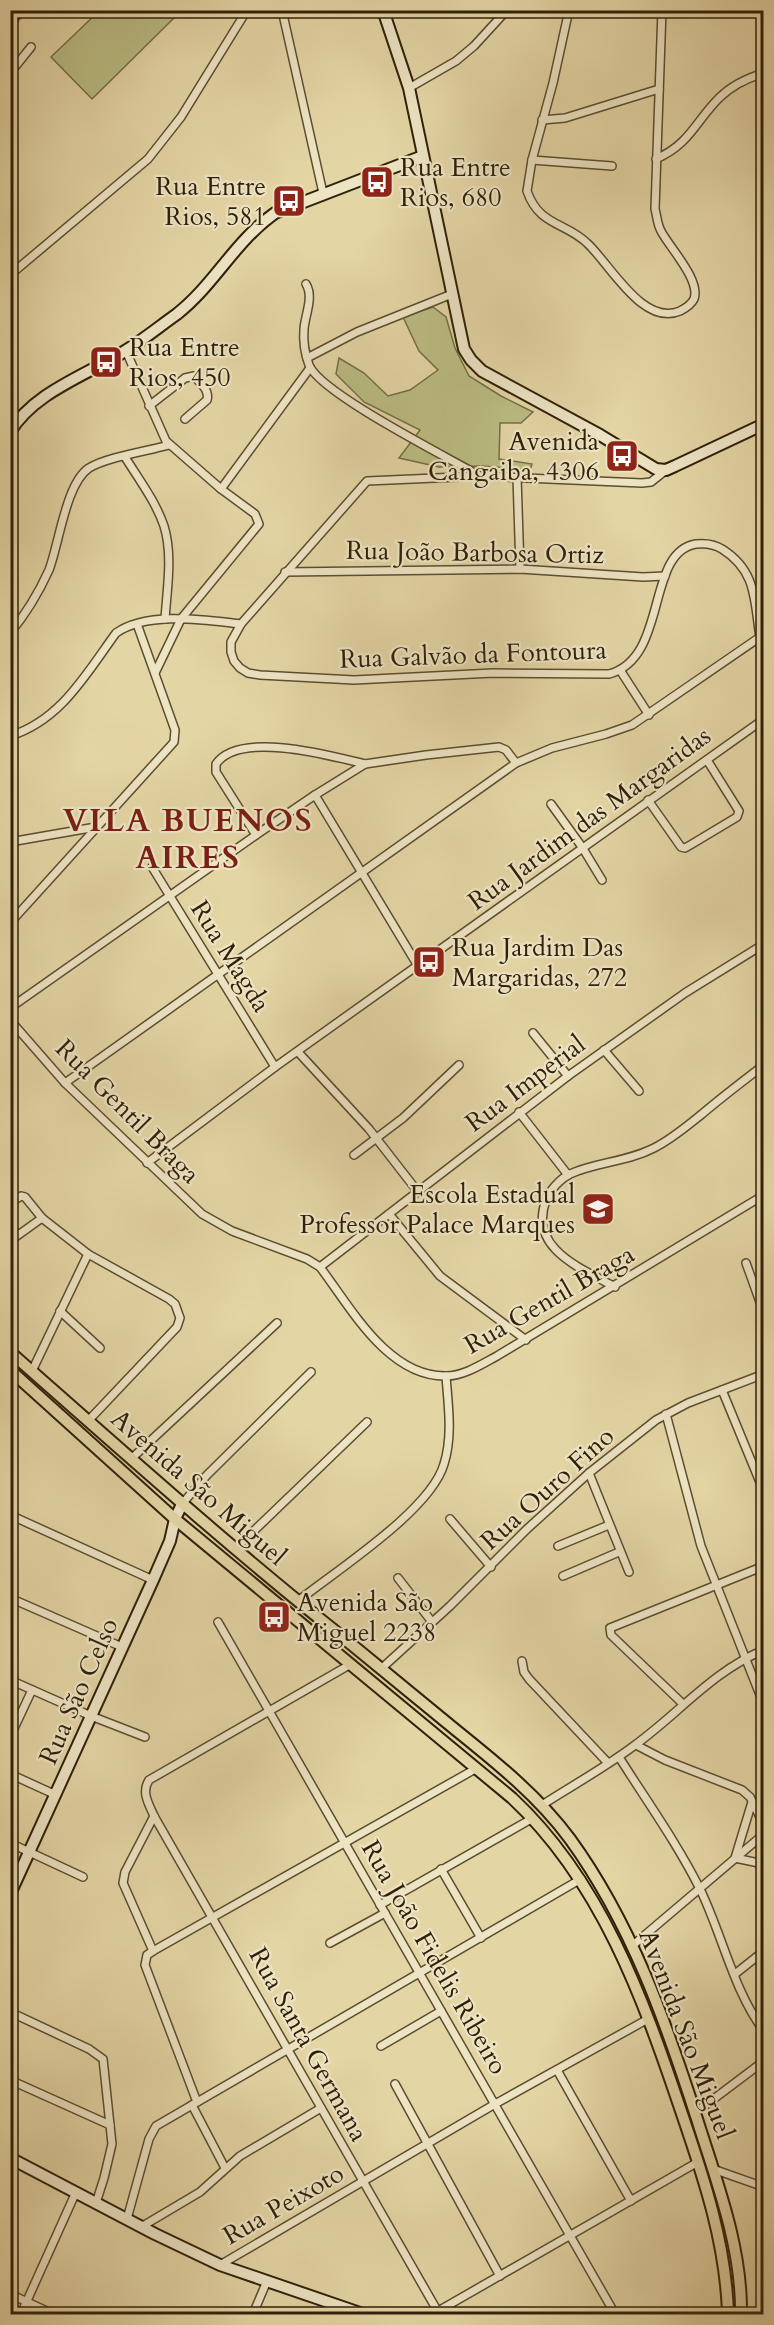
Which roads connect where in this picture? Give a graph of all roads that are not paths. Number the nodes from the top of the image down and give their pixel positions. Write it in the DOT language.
graph roads {
  1 [pos="21,10"];
  2 [pos="247,10"];
  3 [pos="282,10"];
  4 [pos="383,10"];
  5 [pos="507,10"];
  6 [pos="569,10"];
  7 [pos="662,10"];
  8 [pos="10,25"];
  9 [pos="31,47"];
  10 [pos="10,73"];
  11 [pos="764,73"];
  12 [pos="409,88"];
  13 [pos="659,89"];
  14 [pos="542,120"];
  15 [pos="423,156"];
  16 [pos="656,159"];
  17 [pos="532,160"];
  18 [pos="612,166"];
  19 [pos="323,193"];
  20 [pos="10,275"];
  21 [pos="306,284"];
  22 [pos="452,294"];
  23 [pos="126,351"];
  24 [pos="307,358"];
  25 [pos="310,368"];
  26 [pos="149,406"];
  27 [pos="185,419"];
  28 [pos="764,424"];
  29 [pos="10,432"];
  30 [pos="169,445"];
  31 [pos="125,457"];
  32 [pos="649,466"];
  33 [pos="666,470"];
  34 [pos="481,476"];
  35 [pos="517,477"];
  36 [pos="642,483"];
  37 [pos="221,489"];
  38 [pos="520,569"];
  39 [pos="285,572"];
  40 [pos="665,576"];
  41 [pos="165,619"];
  42 [pos="181,619"];
  43 [pos="137,624"];
  44 [pos="241,624"];
  45 [pos="10,633"];
  46 [pos="762,636"];
  47 [pos="620,670"];
  48 [pos="155,673"];
  49 [pos="648,715"];
  50 [pos="764,719"];
  51 [pos="10,736"];
  52 [pos="707,760"];
  53 [pos="516,763"];
  54 [pos="365,765"];
  55 [pos="10,774"];
  56 [pos="315,795"];
  57 [pos="10,799"];
  58 [pos="648,800"];
  59 [pos="551,804"];
  60 [pos="96,827"];
  61 [pos="256,835"];
  62 [pos="10,842"];
  63 [pos="582,847"];
  64 [pos="152,867"];
  65 [pos="361,872"];
  66 [pos="602,880"];
  67 [pos="169,897"];
  68 [pos="10,923"];
  69 [pos="764,944"];
  70 [pos="418,966"];
  71 [pos="217,974"];
  72 [pos="10,1008"];
  73 [pos="10,1020"];
  74 [pos="533,1033"];
  75 [pos="604,1050"];
  76 [pos="298,1052"];
  77 [pos="459,1065"];
  78 [pos="764,1065"];
  79 [pos="275,1067"];
  80 [pos="568,1076"];
  81 [pos="65,1083"];
  82 [pos="639,1091"];
  83 [pos="519,1113"];
  84 [pos="377,1138"];
  85 [pos="354,1155"];
  86 [pos="147,1163"];
  87 [pos="567,1175"];
  88 [pos="418,1192"];
  89 [pos="764,1196"];
  90 [pos="10,1203"];
  91 [pos="389,1214"];
  92 [pos="42,1218"];
  93 [pos="10,1240"];
  94 [pos="88,1254"];
  95 [pos="746,1263"];
  96 [pos="320,1266"];
  97 [pos="615,1287"];
  98 [pos="60,1311"];
  99 [pos="764,1313"];
  100 [pos="278,1323"];
  101 [pos="526,1340"];
  102 [pos="100,1348"];
  103 [pos="10,1352"];
  104 [pos="10,1370"];
  105 [pos="32,1371"];
  106 [pos="311,1372"];
  107 [pos="764,1374"];
  108 [pos="446,1376"];
  109 [pos="722,1390"];
  110 [pos="666,1414"];
  111 [pos="88,1421"];
  112 [pos="367,1422"];
  113 [pos="131,1459"];
  114 [pos="589,1473"];
  115 [pos="762,1487"];
  116 [pos="182,1504"];
  117 [pos="10,1515"];
  118 [pos="175,1519"];
  119 [pos="450,1519"];
  120 [pos="609,1525"];
  121 [pos="558,1546"];
  122 [pos="235,1549"];
  123 [pos="620,1552"];
  124 [pos="764,1566"];
  125 [pos="492,1567"];
  126 [pos="629,1572"];
  127 [pos="563,1576"];
  128 [pos="398,1578"];
  129 [pos="153,1580"];
  130 [pos="715,1585"];
  131 [pos="10,1598"];
  132 [pos="298,1601"];
  133 [pos="218,1622"];
  134 [pos="432,1622"];
  135 [pos="122,1647"];
  136 [pos="764,1650"];
  137 [pos="744,1658"];
  138 [pos="522,1661"];
  139 [pos="351,1664"];
  140 [pos="382,1668"];
  141 [pos="10,1680"];
  142 [pos="32,1690"];
  143 [pos="683,1704"];
  144 [pos="764,1705"];
  145 [pos="269,1711"];
  146 [pos="91,1716"];
  147 [pos="10,1737"];
  148 [pos="145,1737"];
  149 [pos="636,1745"];
  150 [pos="619,1757"];
  151 [pos="608,1763"];
  152 [pos="477,1768"];
  153 [pos="10,1774"];
  154 [pos="56,1795"];
  155 [pos="752,1802"];
  156 [pos="542,1805"];
  157 [pos="154,1816"];
  158 [pos="533,1818"];
  159 [pos="764,1825"];
  160 [pos="764,1834"];
  161 [pos="344,1843"];
  162 [pos="10,1844"];
  163 [pos="30,1852"];
  164 [pos="735,1858"];
  165 [pos="764,1864"];
  166 [pos="441,1869"];
  167 [pos="83,1876"];
  168 [pos="580,1879"];
  169 [pos="700,1889"];
  170 [pos="10,1894"];
  171 [pos="380,1905"];
  172 [pos="385,1912"];
  173 [pos="213,1917"];
  174 [pos="481,1938"];
  175 [pos="330,1943"];
  176 [pos="632,1946"];
  177 [pos="153,1951"];
  178 [pos="764,1951"];
  179 [pos="419,1973"];
  180 [pos="735,1974"];
  181 [pos="441,2011"];
  182 [pos="10,2012"];
  183 [pos="648,2019"];
  184 [pos="764,2031"];
  185 [pos="381,2046"];
  186 [pos="289,2049"];
  187 [pos="764,2061"];
  188 [pos="557,2070"];
  189 [pos="10,2080"];
  190 [pos="396,2084"];
  191 [pos="194,2103"];
  192 [pos="495,2104"];
  193 [pos="321,2108"];
  194 [pos="695,2113"];
  195 [pos="110,2126"];
  196 [pos="428,2144"];
  197 [pos="10,2158"];
  198 [pos="698,2162"];
  199 [pos="225,2168"];
  200 [pos="713,2169"];
  201 [pos="363,2182"];
  202 [pos="764,2187"];
  203 [pos="76,2192"];
  204 [pos="631,2201"];
  205 [pos="96,2203"];
  206 [pos="127,2219"];
  207 [pos="141,2227"];
  208 [pos="571,2236"];
  209 [pos="220,2265"];
  210 [pos="500,2276"];
  211 [pos="267,2281"];
  212 [pos="10,2294"];
  213 [pos="27,2301"];
  214 [pos="436,2313"];
  215 [pos="21,2314"];
  216 [pos="53,2314"];
  217 [pos="253,2314"];
  218 [pos="363,2314"];
  219 [pos="615,2314"];
  220 [pos="728,2314"];
  221 [pos="741,2314"];
  1 -- 8 [label="street"];
  2 -- 20 [label="street"];
  3 -- 19 [label="street"];
  4 -- 12 [label="main road"];
  5 -- 12 [label="street"];
  6 -- 14 [label="street"];
  7 -- 13 [label="street"];
  9 -- 10 [label="street"];
  11 -- 16 [label="street"];
  12 -- 15 [label="main road"];
  13 -- 14 [label="street"];
  13 -- 16 [label="street"];
  14 -- 17 [label="street"];
  15 -- 19 [label="main road"];
  15 -- 22 [label="main road"];
  16 -- 17 [label="street"];
  17 -- 18 [label="street"];
  19 -- 23 [label="main road"];
  21 -- 24 [label="street"];
  22 -- 24 [label="street"];
  22 -- 32 [label="main road"];
  23 -- 26 [label="street"];
  23 -- 29 [label="main road"];
  24 -- 25 [label="street"];
  25 -- 34 [label="street"];
  25 -- 37 [label="street"];
  26 -- 27 [label="street"];
  26 -- 30 [label="street"];
  28 -- 33 [label="main road"];
  30 -- 31 [label="street"];
  30 -- 37 [label="street"];
  31 -- 41 [label="street"];
  31 -- 45 [label="street"];
  32 -- 33 [label="main road"];
  32 -- 36 [label="street"];
  33 -- 36 [label="street"];
  34 -- 35 [label="street"];
  34 -- 39 [label="street"];
  35 -- 36 [label="street"];
  35 -- 38 [label="street"];
  37 -- 42 [label="street"];
  38 -- 39 [label="street, Rua João Barbosa Ortiz"];
  38 -- 40 [label="street, Rua João Barbosa Ortiz"];
  39 -- 44 [label="street"];
  40 -- 46 [label="street, Rua Galvão da Fontoura"];
  40 -- 47 [label="street, Rua Galvão da Fontoura"];
  41 -- 42 [label="street"];
  41 -- 43 [label="street"];
  42 -- 44 [label="street"];
  42 -- 48 [label="street"];
  43 -- 48 [label="street"];
  43 -- 51 [label="street"];
  44 -- 47 [label="street, Rua Galvão da Fontoura"];
  46 -- 49 [label="street"];
  47 -- 49 [label="street"];
  48 -- 60 [label="street"];
  49 -- 53 [label="street"];
  50 -- 52 [label="street, Rua Jardim das Margaridas"];
  52 -- 58 [label="street, Rua Jardim das Margaridas"];
  52 -- 58 [label="street"];
  53 -- 54 [label="street"];
  53 -- 65 [label="street"];
  54 -- 56 [label="street"];
  54 -- 61 [label="street"];
  55 -- 57 [label="street"];
  56 -- 61 [label="street"];
  56 -- 65 [label="street"];
  58 -- 63 [label="street, Rua Jardim das Margaridas"];
  59 -- 63 [label="street"];
  60 -- 62 [label="street"];
  60 -- 68 [label="street"];
  61 -- 67 [label="street"];
  63 -- 66 [label="street"];
  63 -- 70 [label="street, Rua Jardim das Margaridas"];
  64 -- 67 [label="street, Rua Magda"];
  65 -- 70 [label="street"];
  65 -- 71 [label="street"];
  67 -- 71 [label="street, Rua Magda"];
  67 -- 72 [label="street"];
  69 -- 75 [label="street, Rua Imperial"];
  70 -- 76 [label="street, Rua Jardim das Margaridas"];
  71 -- 79 [label="street, Rua Magda"];
  71 -- 81 [label="street"];
  73 -- 81 [label="street, Rua Gentil Braga"];
  74 -- 80 [label="street"];
  75 -- 80 [label="street, Rua Imperial"];
  75 -- 82 [label="street"];
  76 -- 79 [label="street, Rua Jardim das Margaridas"];
  76 -- 84 [label="street"];
  77 -- 84 [label="street"];
  78 -- 87 [label="street"];
  79 -- 86 [label="street, Rua Jardim das Margaridas"];
  80 -- 83 [label="street, Rua Imperial"];
  81 -- 86 [label="street, Rua Gentil Braga"];
  83 -- 87 [label="street"];
  83 -- 88 [label="street, Rua Imperial"];
  84 -- 85 [label="street"];
  84 -- 88 [label="street"];
  86 -- 96 [label="street, Rua Gentil Braga"];
  87 -- 97 [label="street"];
  88 -- 91 [label="street, Rua Imperial"];
  89 -- 97 [label="street, Rua Gentil Braga"];
  90 -- 92 [label="street"];
  91 -- 96 [label="street, Rua Imperial"];
  91 -- 101 [label="street"];
  92 -- 93 [label="street"];
  92 -- 94 [label="street"];
  94 -- 98 [label="street"];
  94 -- 111 [label="street"];
  95 -- 99 [label="street"];
  96 -- 108 [label="street, Rua Gentil Braga"];
  97 -- 101 [label="street, Rua Gentil Braga"];
  98 -- 102 [label="street"];
  98 -- 105 [label="street"];
  100 -- 113 [label="street"];
  101 -- 108 [label="street, Rua Gentil Braga"];
  103 -- 105 [label="main road, Avenida São Miguel"];
  104 -- 118 [label="main road, Avenida São Miguel"];
  105 -- 111 [label="main road, Avenida São Miguel"];
  106 -- 116 [label="street"];
  107 -- 109 [label="street, Rua Ouro Fino"];
  108 -- 132 [label="street"];
  109 -- 110 [label="street, Rua Ouro Fino"];
  109 -- 115 [label="street"];
  110 -- 114 [label="street, Rua Ouro Fino"];
  110 -- 130 [label="street"];
  111 -- 113 [label="main road, Avenida São Miguel"];
  112 -- 122 [label="street"];
  113 -- 116 [label="main road, Avenida São Miguel"];
  114 -- 120 [label="street"];
  114 -- 125 [label="street, Rua Ouro Fino"];
  116 -- 118 [label="main road, Rua São Celso"];
  116 -- 122 [label="main road, Avenida São Miguel"];
  117 -- 129 [label="street"];
  118 -- 129 [label="main road, Rua São Celso"];
  118 -- 139 [label="main road, Avenida São Miguel"];
  119 -- 125 [label="street"];
  120 -- 121 [label="street"];
  120 -- 123 [label="street"];
  122 -- 132 [label="main road, Avenida São Miguel"];
  123 -- 126 [label="street"];
  123 -- 127 [label="street"];
  124 -- 130 [label="street"];
  125 -- 134 [label="street, Rua Ouro Fino"];
  128 -- 134 [label="street"];
  129 -- 135 [label="main road, Rua São Celso"];
  130 -- 137 [label="street"];
  130 -- 143 [label="street"];
  131 -- 135 [label="street"];
  132 -- 140 [label="main road, Avenida São Miguel"];
  133 -- 145 [label="street, Rua João Fidelis Ribeiro"];
  134 -- 140 [label="street, Rua Ouro Fino"];
  135 -- 146 [label="main road, Rua São Celso"];
  136 -- 137 [label="street"];
  137 -- 143 [label="street"];
  137 -- 144 [label="street"];
  138 -- 151 [label="street"];
  139 -- 145 [label="street"];
  139 -- 152 [label="main road, Avenida São Miguel"];
  140 -- 156 [label="main road, Avenida São Miguel"];
  141 -- 142 [label="street"];
  142 -- 146 [label="street"];
  142 -- 147 [label="street"];
  143 -- 149 [label="street"];
  145 -- 157 [label="street, Rua Santa Germana"];
  145 -- 161 [label="street, Rua João Fidelis Ribeiro"];
  146 -- 148 [label="street"];
  146 -- 154 [label="main road, Rua São Celso"];
  149 -- 150 [label="street"];
  149 -- 155 [label="street"];
  150 -- 151 [label="street"];
  150 -- 169 [label="street"];
  151 -- 156 [label="street"];
  152 -- 158 [label="main road, Avenida São Miguel"];
  152 -- 161 [label="street"];
  153 -- 154 [label="street"];
  154 -- 163 [label="main road, Rua São Celso"];
  155 -- 159 [label="street"];
  155 -- 164 [label="street"];
  156 -- 176 [label="main road, Avenida São Miguel"];
  157 -- 173 [label="street, Rua Santa Germana"];
  157 -- 177 [label="street"];
  158 -- 166 [label="street"];
  158 -- 168 [label="main road, Avenida São Miguel"];
  160 -- 164 [label="street"];
  161 -- 171 [label="street, Rua João Fidelis Ribeiro"];
  161 -- 173 [label="street"];
  162 -- 163 [label="street"];
  163 -- 167 [label="street"];
  163 -- 170 [label="main road, Rua São Celso"];
  164 -- 165 [label="street"];
  164 -- 169 [label="street"];
  166 -- 171 [label="street"];
  166 -- 174 [label="street"];
  168 -- 174 [label="street"];
  168 -- 183 [label="main road, Avenida São Miguel"];
  169 -- 176 [label="street"];
  169 -- 180 [label="street"];
  171 -- 172 [label="street, Rua João Fidelis Ribeiro"];
  172 -- 175 [label="street"];
  172 -- 179 [label="street, Rua João Fidelis Ribeiro"];
  173 -- 177 [label="street"];
  173 -- 186 [label="street, Rua Santa Germana"];
  174 -- 179 [label="street"];
  176 -- 194 [label="main road, Avenida São Miguel"];
  177 -- 191 [label="street"];
  178 -- 180 [label="street"];
  179 -- 181 [label="street, Rua João Fidelis Ribeiro"];
  179 -- 186 [label="street"];
  180 -- 184 [label="street"];
  181 -- 185 [label="street"];
  181 -- 192 [label="street, Rua João Fidelis Ribeiro"];
  182 -- 195 [label="street"];
  183 -- 188 [label="street, Rua Peixoto"];
  183 -- 198 [label="main road, Avenida São Miguel"];
  186 -- 191 [label="street"];
  186 -- 193 [label="street, Rua Santa Germana"];
  187 -- 194 [label="street"];
  188 -- 192 [label="street, Rua Peixoto"];
  188 -- 204 [label="street"];
  189 -- 195 [label="street"];
  190 -- 196 [label="street"];
  191 -- 199 [label="street"];
  191 -- 206 [label="street"];
  192 -- 196 [label="street, Rua Peixoto"];
  192 -- 208 [label="street, Rua João Fidelis Ribeiro"];
  193 -- 199 [label="street"];
  193 -- 201 [label="street, Rua Santa Germana"];
  194 -- 200 [label="main road, Avenida São Miguel"];
  195 -- 205 [label="street"];
  196 -- 201 [label="street, Rua Peixoto"];
  196 -- 210 [label="street"];
  197 -- 203 [label="main road"];
  198 -- 204 [label="street"];
  198 -- 220 [label="main road, Avenida São Miguel"];
  199 -- 207 [label="street"];
  200 -- 202 [label="street"];
  200 -- 221 [label="main road, Avenida São Miguel"];
  201 -- 209 [label="street, Rua Peixoto"];
  201 -- 214 [label="street, Rua Santa Germana"];
  203 -- 205 [label="main road"];
  203 -- 213 [label="street"];
  204 -- 208 [label="street"];
  205 -- 206 [label="main road"];
  206 -- 207 [label="main road"];
  207 -- 209 [label="main road"];
  208 -- 210 [label="street"];
  208 -- 219 [label="street, Rua João Fidelis Ribeiro"];
  209 -- 211 [label="main road"];
  210 -- 214 [label="street"];
  211 -- 217 [label="street"];
  211 -- 218 [label="main road"];
  212 -- 213 [label="street"];
  213 -- 215 [label="street"];
  213 -- 216 [label="street"];
}
